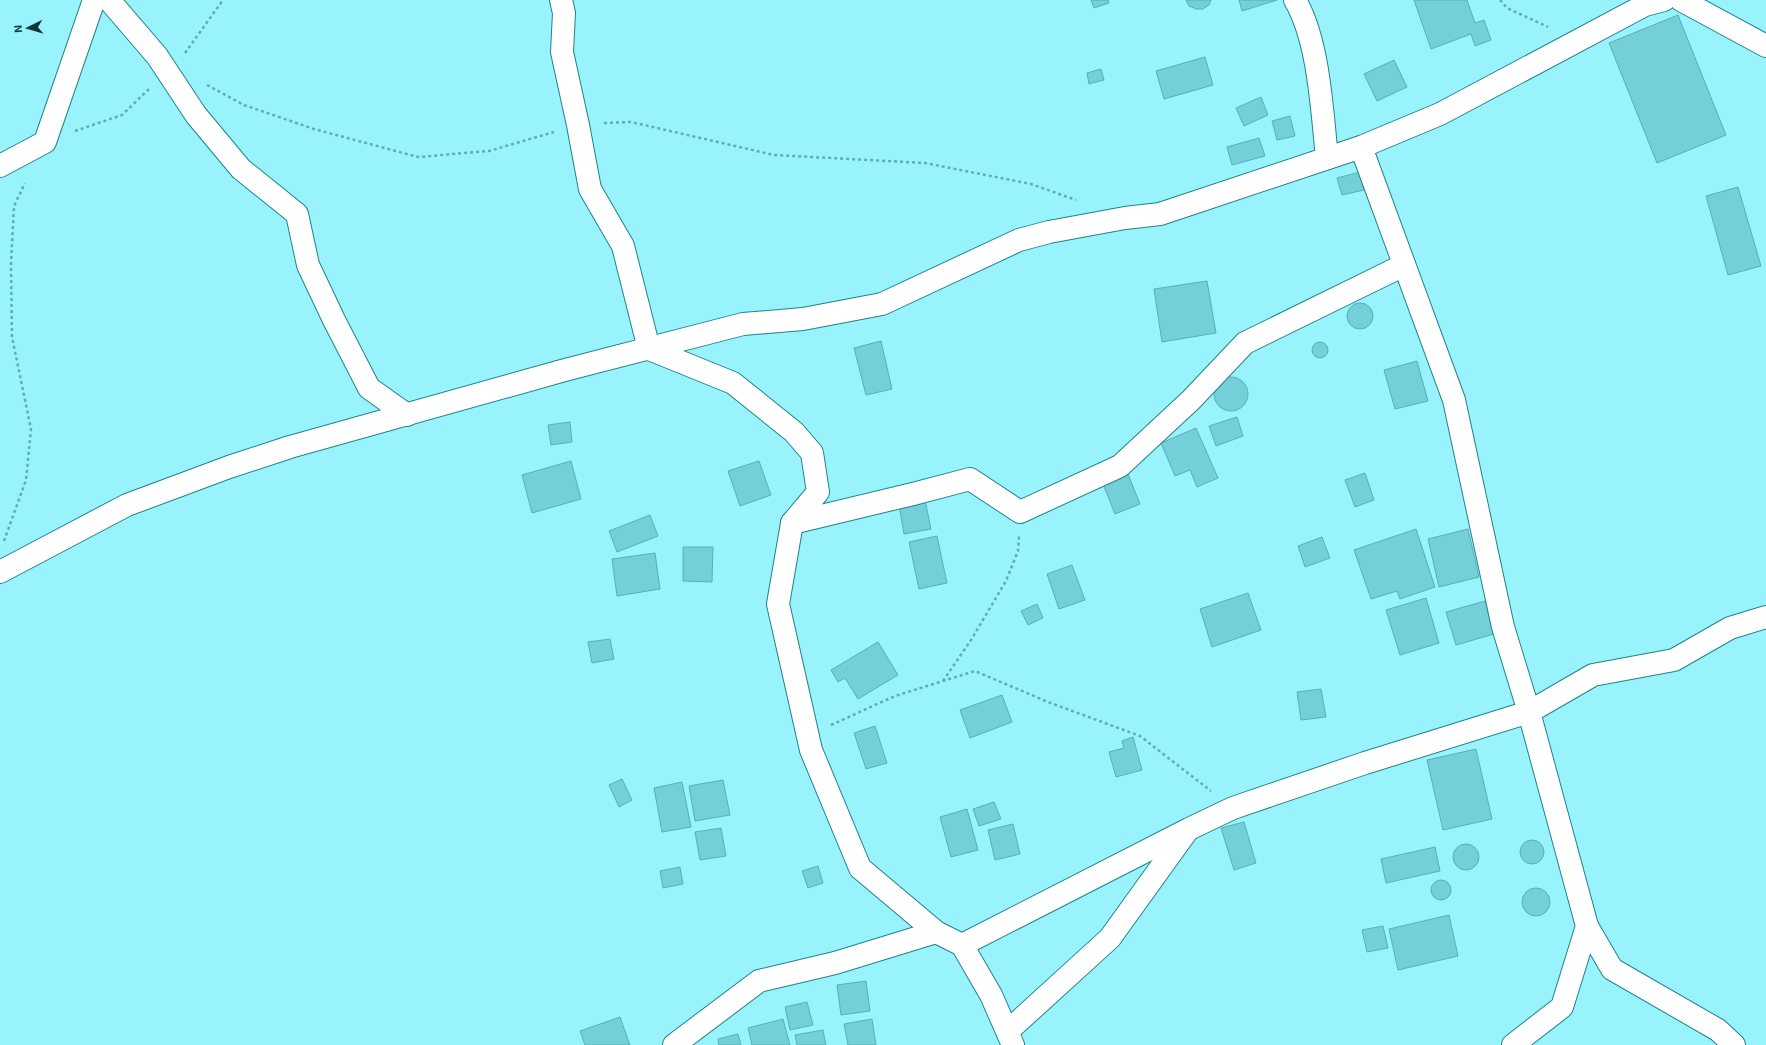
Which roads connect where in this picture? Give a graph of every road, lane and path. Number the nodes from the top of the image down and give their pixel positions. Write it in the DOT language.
graph roads {
  1 [pos="94,0"];
  2 [pos="109,0"];
  3 [pos="223,0"];
  4 [pos="561,0"];
  5 [pos="1294,0"];
  6 [pos="1500,0"];
  7 [pos="1681,0"];
  8 [pos="1650,2"];
  9 [pos="1577,41"];
  10 [pos="1766,46"];
  11 [pos="167,72"];
  12 [pos="203,82"];
  13 [pos="578,125"];
  14 [pos="45,142"];
  15 [pos="1361,147"];
  16 [pos="1327,158"];
  17 [pos="0,166"];
  18 [pos="28,178"];
  19 [pos="1081,202"];
  20 [pos="1404,265"];
  21 [pos="649,349"];
  22 [pos="407,415"];
  23 [pos="1020,512"];
  24 [pos="792,523"];
  25 [pos="3,544"];
  26 [pos="0,572"];
  27 [pos="1766,617"];
  28 [pos="943,681"];
  29 [pos="1529,712"];
  30 [pos="811,750"];
  31 [pos="1234,808"];
  32 [pos="1189,829"];
  33 [pos="1587,926"];
  34 [pos="936,932"];
  35 [pos="962,945"];
  36 [pos="1011,1038"];
  37 [pos="674,1045"];
  38 [pos="1514,1045"];
  39 [pos="1734,1045"];
  1 -- 14 [label="street"];
  2 -- 11 [label="street"];
  3 -- 11 [label="path"];
  4 -- 13 [label="street"];
  5 -- 16 [label="street"];
  6 -- 9 [label="path"];
  7 -- 10 [label="street"];
  8 -- 9 [label="street"];
  9 -- 15 [label="street"];
  11 -- 14 [label="path"];
  11 -- 22 [label="street"];
  12 -- 13 [label="path"];
  13 -- 19 [label="path"];
  13 -- 21 [label="street"];
  14 -- 17 [label="street"];
  15 -- 16 [label="street"];
  15 -- 20 [label="street"];
  16 -- 21 [label="street"];
  18 -- 25 [label="path"];
  20 -- 23 [label="street"];
  20 -- 29 [label="street"];
  21 -- 22 [label="street"];
  21 -- 24 [label="street"];
  22 -- 26 [label="street"];
  23 -- 24 [label="street"];
  23 -- 28 [label="path"];
  24 -- 30 [label="street"];
  27 -- 29 [label="street"];
  28 -- 30 [label="path"];
  28 -- 31 [label="path"];
  29 -- 31 [label="street"];
  29 -- 33 [label="street"];
  30 -- 34 [label="street"];
  31 -- 32 [label="street"];
  32 -- 35 [label="street"];
  32 -- 36 [label="street"];
  33 -- 38 [label="street"];
  33 -- 39 [label="street"];
  34 -- 35 [label="street"];
  34 -- 37 [label="street"];
  35 -- 36 [label="street"];
}
